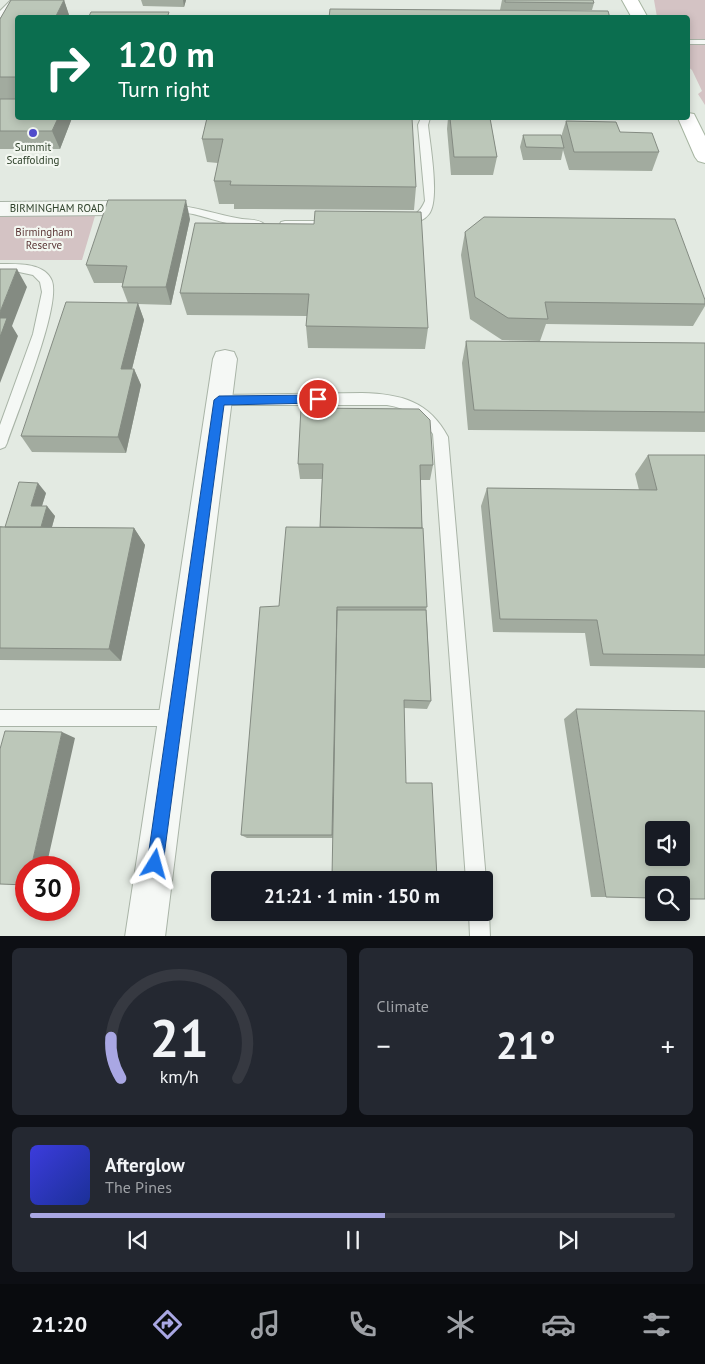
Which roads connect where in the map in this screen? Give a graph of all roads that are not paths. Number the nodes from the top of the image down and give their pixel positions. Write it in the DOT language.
graph roads {
  1 [pos="15,0"];
  2 [pos="630,0"];
  3 [pos="640,0"];
  4 [pos="638,15"];
  5 [pos="643,15"];
  6 [pos="0,16"];
  7 [pos="690,42"];
  8 [pos="705,42"];
  9 [pos="424,120"];
  10 [pos="688,120"];
  11 [pos="705,157"];
  12 [pos="0,208"];
  13 [pos="119,208"];
  14 [pos="158,208"];
  15 [pos="398,223"];
  16 [pos="340,224"];
  17 [pos="0,268"];
  18 [pos="225,359"];
  19 [pos="219,400"];
  20 [pos="0,443"];
  21 [pos="0,718"];
  22 [pos="175,718"];
  23 [pos="475,871"];
  24 [pos="479,921"];
  25 [pos="145,936"];
  26 [pos="480,936"];
  1 -- 6 [label="lane"];
  2 -- 4 [label="main road"];
  3 -- 5 [label="main road"];
  7 -- 8 [label="lane"];
  9 -- 15 [label="lane"];
  10 -- 11 [label="main road"];
  12 -- 13 [label="street, BIRMINGHAM ROAD"];
  14 -- 16 [label="lane"];
  17 -- 20 [label="lane"];
  18 -- 19 [label="street"];
  19 -- 22 [label="street"];
  19 -- 23 [label="lane"];
  21 -- 22 [label="lane"];
  22 -- 25 [label="street"];
  24 -- 26 [label="lane"];
}
